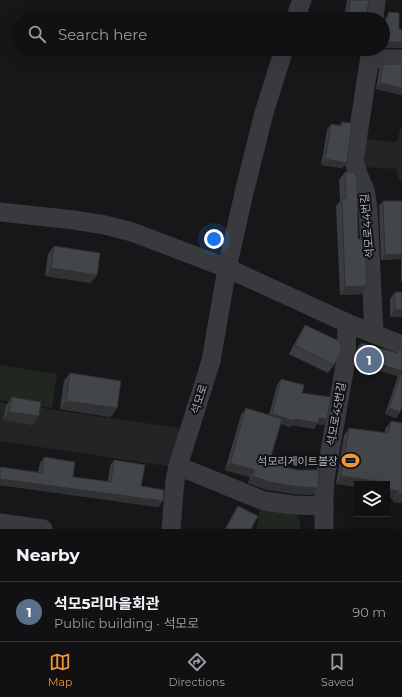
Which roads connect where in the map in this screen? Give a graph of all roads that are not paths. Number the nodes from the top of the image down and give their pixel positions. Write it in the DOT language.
graph roads {
  1 [pos="302,0"];
  2 [pos="376,0"];
  3 [pos="298,12"];
  4 [pos="375,12"];
  5 [pos="282,56"];
  6 [pos="370,56"];
  7 [pos="383,56"];
  8 [pos="402,59"];
  9 [pos="0,212"];
  10 [pos="227,268"];
  11 [pos="347,324"];
  12 [pos="374,334"];
  13 [pos="402,345"];
  14 [pos="178,466"];
  15 [pos="324,506"];
  16 [pos="0,523"];
  17 [pos="43,529"];
  18 [pos="171,529"];
  19 [pos="324,529"];
  1 -- 3 [label="street"];
  2 -- 4 [label="street"];
  5 -- 10 [label="street, 석모로"];
  6 -- 12 [label="street, 석모로44번길"];
  7 -- 8 [label="street"];
  9 -- 10 [label="street"];
  10 -- 11 [label="street"];
  10 -- 14 [label="street, 석모로"];
  11 -- 12 [label="street"];
  11 -- 15 [label="street, 석모로45번길"];
  12 -- 13 [label="street"];
  14 -- 15 [label="street"];
  14 -- 18 [label="street, 석모로"];
  15 -- 19 [label="street, 석모로45번길"];
  16 -- 17 [label="street"];
}
